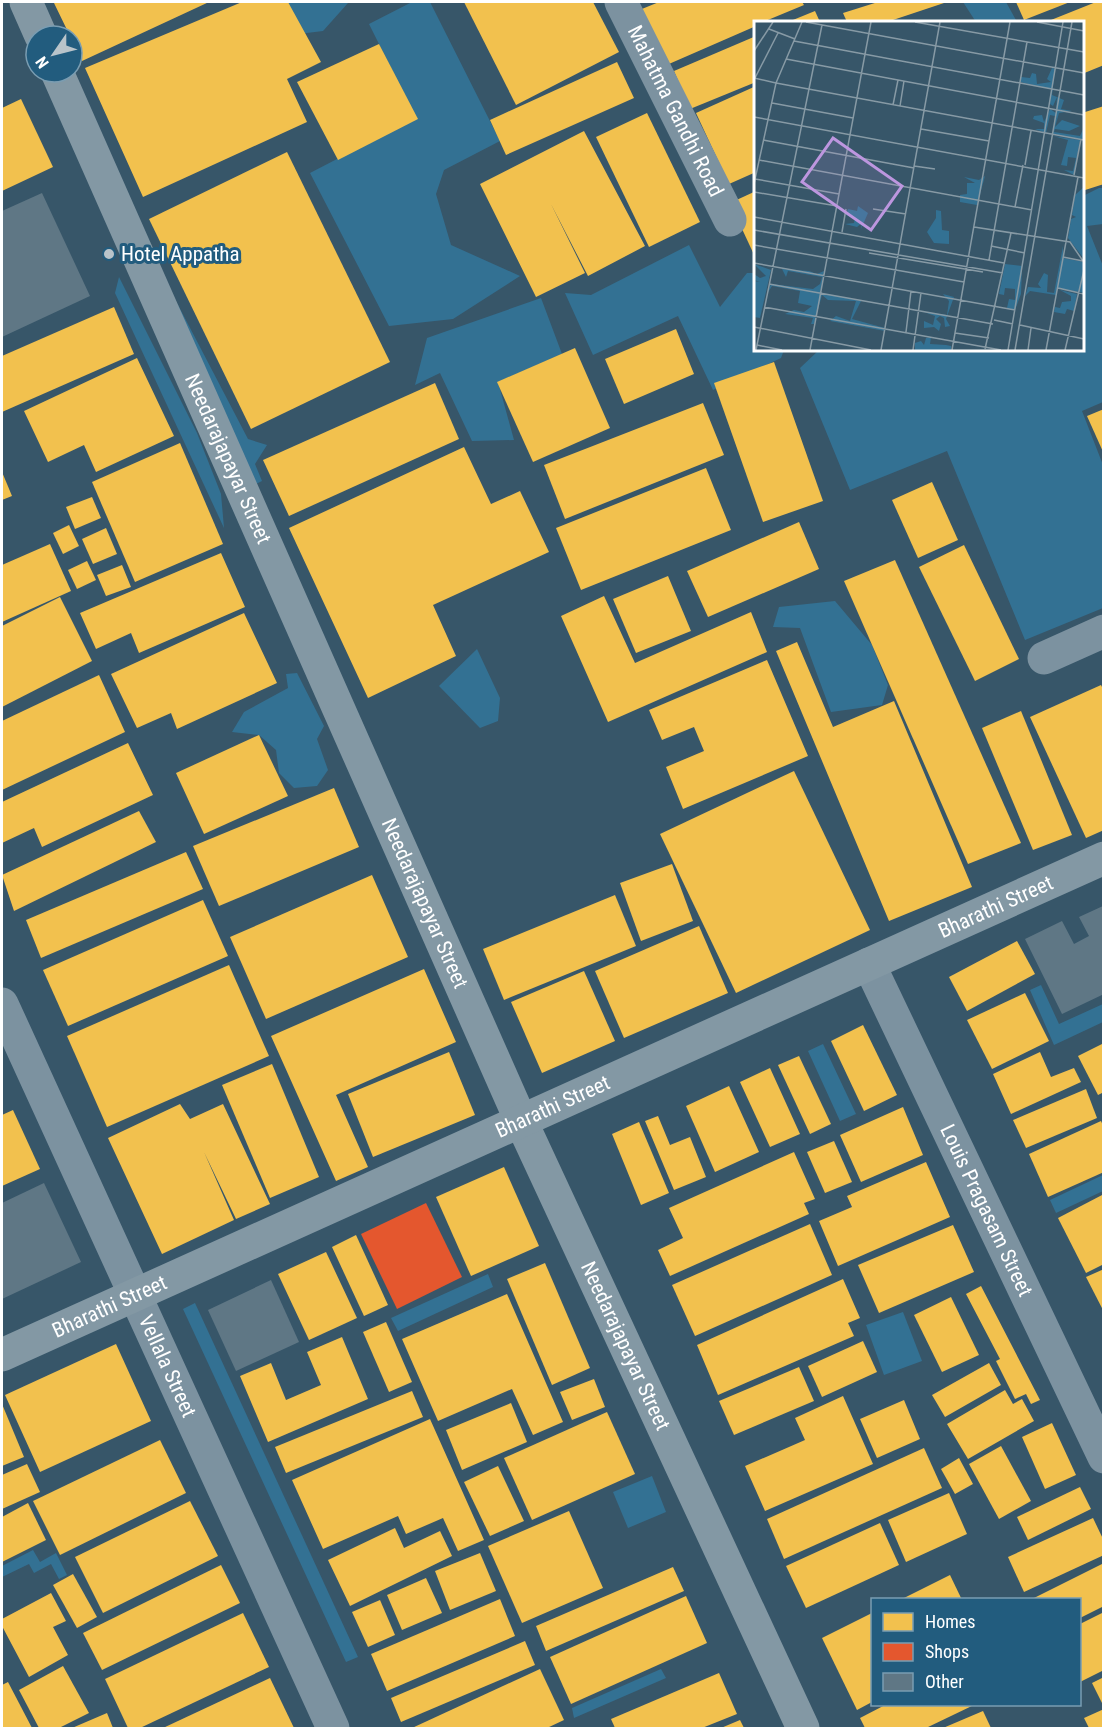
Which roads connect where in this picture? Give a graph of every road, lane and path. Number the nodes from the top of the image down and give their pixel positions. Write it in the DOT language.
graph roads {
  1 [pos="26,2"];
  2 [pos="621,2"];
  3 [pos="36,24"];
  4 [pos="62,84"];
  5 [pos="730,220"];
  6 [pos="1104,631"];
  7 [pos="1044,658"];
  8 [pos="1104,858"];
  9 [pos="869,964"];
  10 [pos="2,1004"];
  11 [pos="521,1121"];
  12 [pos="134,1295"];
  13 [pos="2,1355"];
  14 [pos="1104,1457"];
  15 [pos="333,1728"];
  16 [pos="803,1728"];
  1 -- 3 [label="street"];
  2 -- 5 [label="street, Mahatma Gandhi Road"];
  4 -- 11 [label="street, Needarajapayar Street"];
  6 -- 7 [label="street"];
  8 -- 9 [label="street, Bharathi Street"];
  9 -- 11 [label="street, Bharathi Street"];
  9 -- 14 [label="street, Louis Pragasam Street"];
  10 -- 12 [label="street, Vellala Street"];
  11 -- 12 [label="street, Bharathi Street"];
  11 -- 16 [label="street, Needarajapayar Street"];
  12 -- 13 [label="street, Bharathi Street"];
  12 -- 15 [label="street, Vellala Street"];
}
